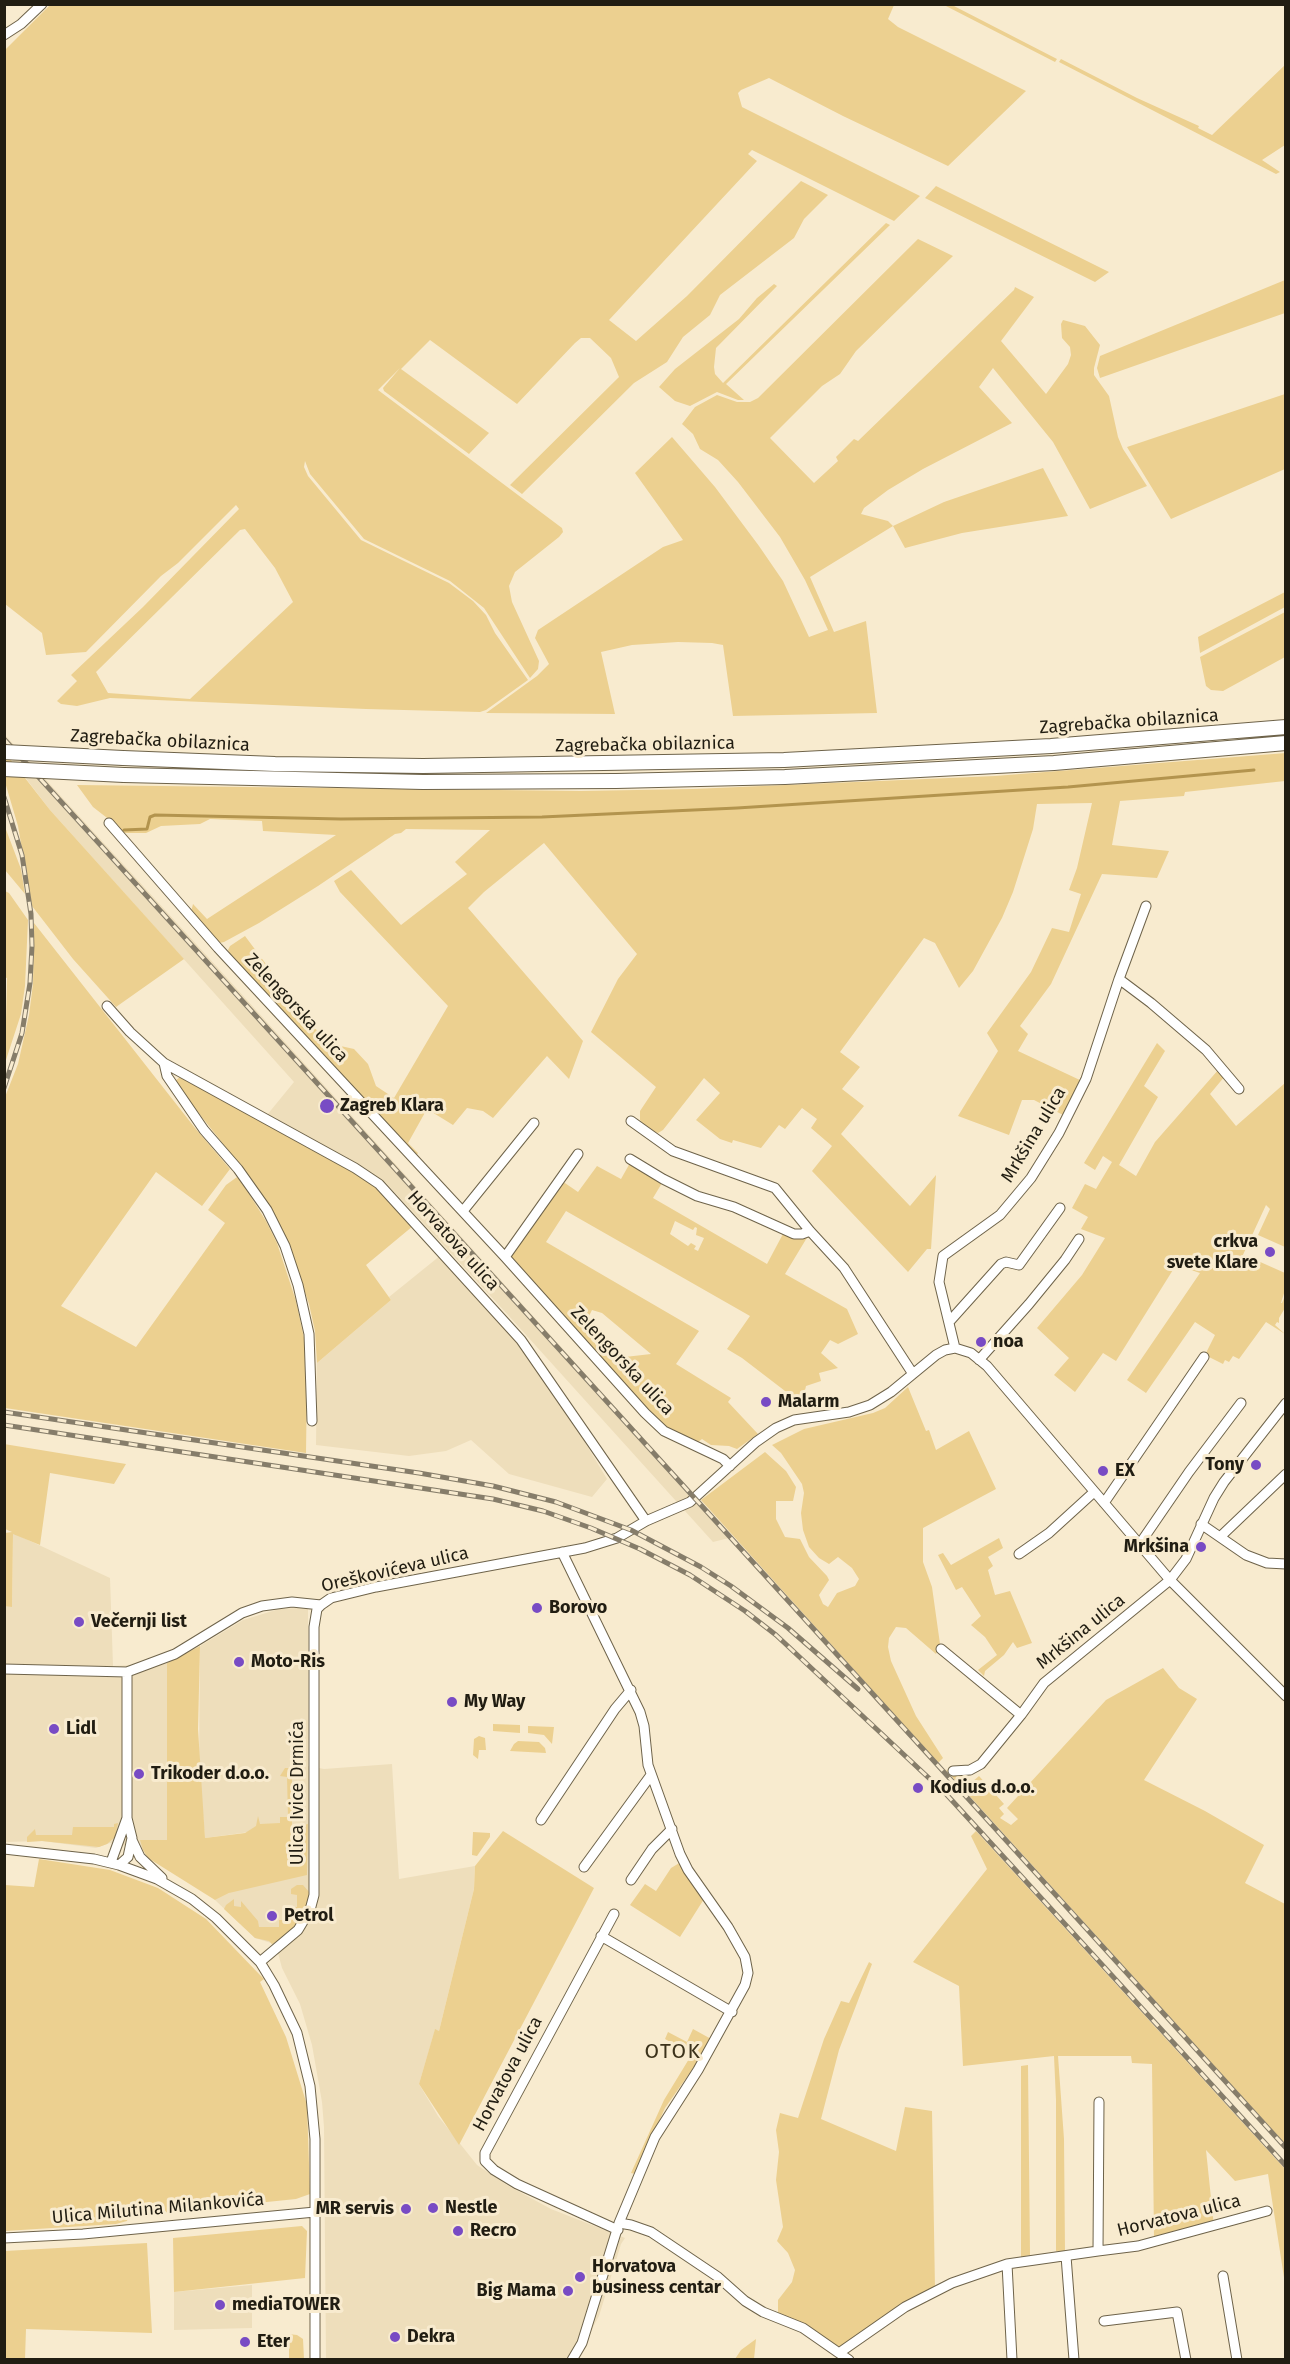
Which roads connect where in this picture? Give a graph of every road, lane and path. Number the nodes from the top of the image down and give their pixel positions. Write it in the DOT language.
graph roads {
  1 [pos="42,4"];
  2 [pos="9,33"];
  3 [pos="1286,727"];
  4 [pos="1286,743"];
  5 [pos="4,752"];
  6 [pos="4,769"];
  7 [pos="109,823"];
  8 [pos="1146,906"];
  9 [pos="1119,979"];
  10 [pos="107,1006"];
  11 [pos="164,1063"];
  12 [pos="1239,1089"];
  13 [pos="631,1121"];
  14 [pos="534,1123"];
  15 [pos="578,1154"];
  16 [pos="630,1159"];
  17 [pos="1060,1208"];
  18 [pos="463,1212"];
  19 [pos="810,1231"];
  20 [pos="1079,1239"];
  21 [pos="505,1257"];
  22 [pos="949,1322"];
  23 [pos="955,1348"];
  24 [pos="1204,1357"];
  25 [pos="979,1360"];
  26 [pos="913,1374"];
  27 [pos="1241,1403"];
  28 [pos="1286,1403"];
  29 [pos="312,1421"];
  30 [pos="730,1466"];
  31 [pos="1286,1474"];
  32 [pos="1094,1492"];
  33 [pos="1104,1503"];
  34 [pos="646,1521"];
  35 [pos="1201,1524"];
  36 [pos="1221,1537"];
  37 [pos="1139,1545"];
  38 [pos="562,1552"];
  39 [pos="1019,1554"];
  40 [pos="1286,1564"];
  41 [pos="1170,1580"];
  42 [pos="321,1605"];
  43 [pos="941,1648"];
  44 [pos="4,1669"];
  45 [pos="127,1672"];
  46 [pos="631,1690"];
  47 [pos="1286,1696"];
  48 [pos="1021,1715"];
  49 [pos="953,1770"];
  50 [pos="651,1774"];
  51 [pos="127,1818"];
  52 [pos="541,1820"];
  53 [pos="672,1829"];
  54 [pos="132,1838"];
  55 [pos="4,1849"];
  56 [pos="115,1863"];
  57 [pos="584,1867"];
  58 [pos="631,1880"];
  59 [pos="170,1886"];
  60 [pos="614,1914"];
  61 [pos="601,1936"];
  62 [pos="260,1962"];
  63 [pos="732,2012"];
  64 [pos="1099,2102"];
  65 [pos="1267,2211"];
  66 [pos="315,2212"];
  67 [pos="618,2227"];
  68 [pos="4,2238"];
  69 [pos="1098,2251"];
  70 [pos="1066,2256"];
  71 [pos="1007,2264"];
  72 [pos="1223,2276"];
  73 [pos="1104,2321"];
  74 [pos="839,2353"];
  75 [pos="315,2360"];
  76 [pos="572,2360"];
  77 [pos="849,2360"];
  78 [pos="1012,2360"];
  79 [pos="1074,2360"];
  80 [pos="1186,2360"];
  81 [pos="1237,2360"];
  1 -- 2 [label="street"];
  3 -- 5 [label="highway, Zagrebačka obilaznica, bridge"];
  4 -- 6 [label="highway, Zagrebačka obilaznica, bridge"];
  7 -- 18 [label="street, Zelengorska ulica"];
  8 -- 9 [label="street, Mrkšina ulica"];
  9 -- 12 [label="street"];
  9 -- 22 [label="street, Mrkšina ulica"];
  10 -- 11 [label="street, Horvatova ulica"];
  11 -- 29 [label="street, Horvatova ulica"];
  11 -- 34 [label="street, Horvatova ulica"];
  13 -- 19 [label="street"];
  14 -- 18 [label="street"];
  15 -- 21 [label="street"];
  16 -- 19 [label="street"];
  17 -- 22 [label="street"];
  18 -- 21 [label="street, Zelengorska ulica"];
  19 -- 26 [label="street"];
  20 -- 25 [label="street"];
  21 -- 30 [label="street, Zelengorska ulica"];
  22 -- 23 [label="street, Mrkšina ulica"];
  23 -- 25 [label="street"];
  23 -- 26 [label="street"];
  24 -- 33 [label="street"];
  25 -- 32 [label="street"];
  26 -- 30 [label="street"];
  27 -- 37 [label="street"];
  28 -- 35 [label="street, Mrkšina ulica"];
  30 -- 34 [label="street, Oreškovićeva ulica"];
  31 -- 36 [label="street"];
  32 -- 33 [label="street"];
  32 -- 39 [label="street"];
  33 -- 37 [label="street"];
  34 -- 38 [label="street, Oreškovićeva ulica"];
  35 -- 36 [label="street"];
  35 -- 41 [label="street, Mrkšina ulica"];
  36 -- 40 [label="street"];
  37 -- 41 [label="street"];
  38 -- 42 [label="street, Oreškovićeva ulica"];
  38 -- 46 [label="street"];
  41 -- 47 [label="street"];
  41 -- 48 [label="street, Mrkšina ulica"];
  42 -- 45 [label="street, Oreškovićeva ulica"];
  42 -- 62 [label="street, Ulica Ivice Drmića"];
  43 -- 48 [label="street"];
  44 -- 45 [label="street, Oreškovićeva ulica"];
  45 -- 51 [label="street"];
  46 -- 50 [label="street"];
  46 -- 52 [label="street"];
  48 -- 49 [label="street, Mrkšina ulica"];
  50 -- 53 [label="street"];
  50 -- 57 [label="street"];
  51 -- 54 [label="street"];
  51 -- 56 [label="street"];
  53 -- 58 [label="street"];
  53 -- 63 [label="street"];
  54 -- 56 [label="street"];
  54 -- 59 [label="street"];
  55 -- 56 [label="street"];
  56 -- 59 [label="street"];
  59 -- 62 [label="street"];
  60 -- 61 [label="street, Horvatova ulica"];
  61 -- 63 [label="street"];
  61 -- 67 [label="street, Horvatova ulica"];
  62 -- 66 [label="street"];
  63 -- 67 [label="street"];
  64 -- 69 [label="street, Horvatova ulica"];
  65 -- 69 [label="street, Horvatova ulica"];
  66 -- 68 [label="street, Ulica Milutina Milankovića"];
  66 -- 75 [label="street"];
  67 -- 74 [label="street, Horvatova ulica"];
  67 -- 76 [label="street"];
  69 -- 70 [label="street, Horvatova ulica"];
  70 -- 71 [label="street, Horvatova ulica"];
  70 -- 79 [label="street"];
  71 -- 74 [label="street, Horvatova ulica"];
  71 -- 78 [label="street"];
  72 -- 81 [label="street"];
  73 -- 80 [label="street"];
  74 -- 77 [label="street, Horvatova ulica"];
}
